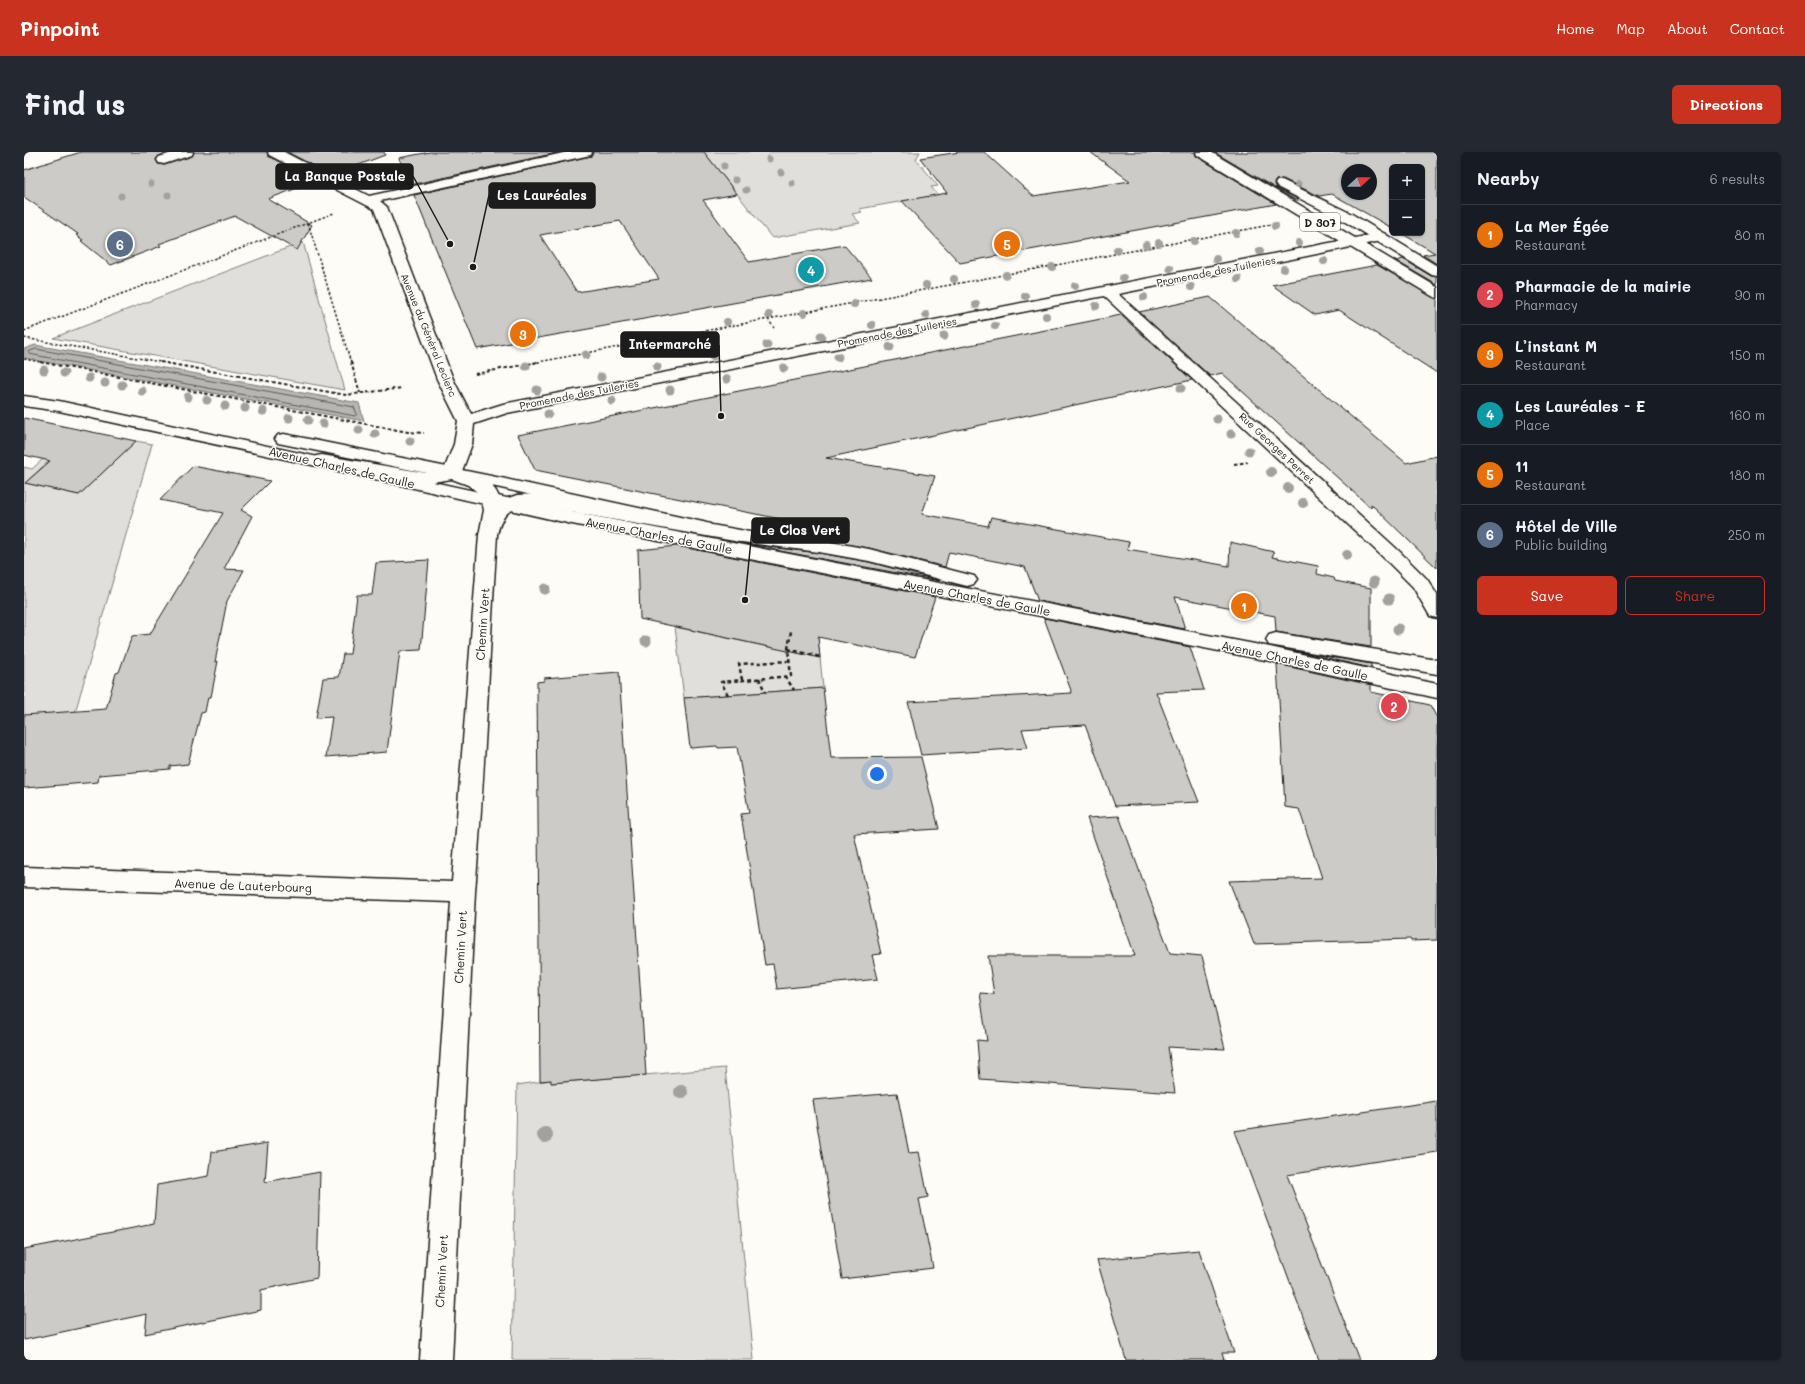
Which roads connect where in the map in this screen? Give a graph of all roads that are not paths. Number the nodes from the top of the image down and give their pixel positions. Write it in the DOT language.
graph roads {
  1 [pos="187,152"];
  2 [pos="274,152"];
  3 [pos="586,152"];
  4 [pos="1202,152"];
  5 [pos="1228,152"];
  6 [pos="1240,159"];
  7 [pos="164,160"];
  8 [pos="1272,178"];
  9 [pos="369,201"];
  10 [pos="1381,237"];
  11 [pos="1354,243"];
  12 [pos="1437,272"];
  13 [pos="1108,292"];
  14 [pos="1437,293"];
  15 [pos="28,393"];
  16 [pos="466,421"];
  17 [pos="312,460"];
  18 [pos="452,473"];
  19 [pos="499,502"];
  20 [pos="528,508"];
  21 [pos="490,528"];
  22 [pos="740,536"];
  23 [pos="1437,611"];
  24 [pos="1437,667"];
  25 [pos="1437,691"];
  26 [pos="24,877"];
  27 [pos="463,892"];
  28 [pos="436,1360"];
  1 -- 7 [label="street"];
  2 -- 9 [label="street, Avenue du Général Leclerc"];
  3 -- 9 [label="street"];
  4 -- 11 [label="street, D 307"];
  5 -- 6 [label="street"];
  8 -- 10 [label="street, D 307"];
  9 -- 16 [label="street, Avenue du Général Leclerc"];
  10 -- 11 [label="street"];
  10 -- 12 [label="street, D 307"];
  11 -- 13 [label="street, Promenade des Tuileries"];
  11 -- 14 [label="street, D 307"];
  13 -- 16 [label="street, Promenade des Tuileries"];
  13 -- 23 [label="street, Rue Georges Perret"];
  15 -- 17 [label="street, Avenue Charles de Gaulle"];
  15 -- 18 [label="street, Avenue Charles de Gaulle"];
  16 -- 18 [label="street"];
  17 -- 18 [label="street"];
  17 -- 19 [label="street, Avenue Charles de Gaulle"];
  18 -- 19 [label="street"];
  18 -- 22 [label="street, Avenue Charles de Gaulle"];
  19 -- 20 [label="street, Avenue Charles de Gaulle"];
  19 -- 21 [label="street"];
  19 -- 22 [label="street"];
  20 -- 21 [label="street"];
  20 -- 25 [label="street, Avenue Charles de Gaulle"];
  21 -- 27 [label="street, Chemin Vert"];
  22 -- 24 [label="street, Avenue Charles de Gaulle"];
  26 -- 27 [label="street, Avenue de Lauterbourg"];
  27 -- 28 [label="street, Chemin Vert"];
}
